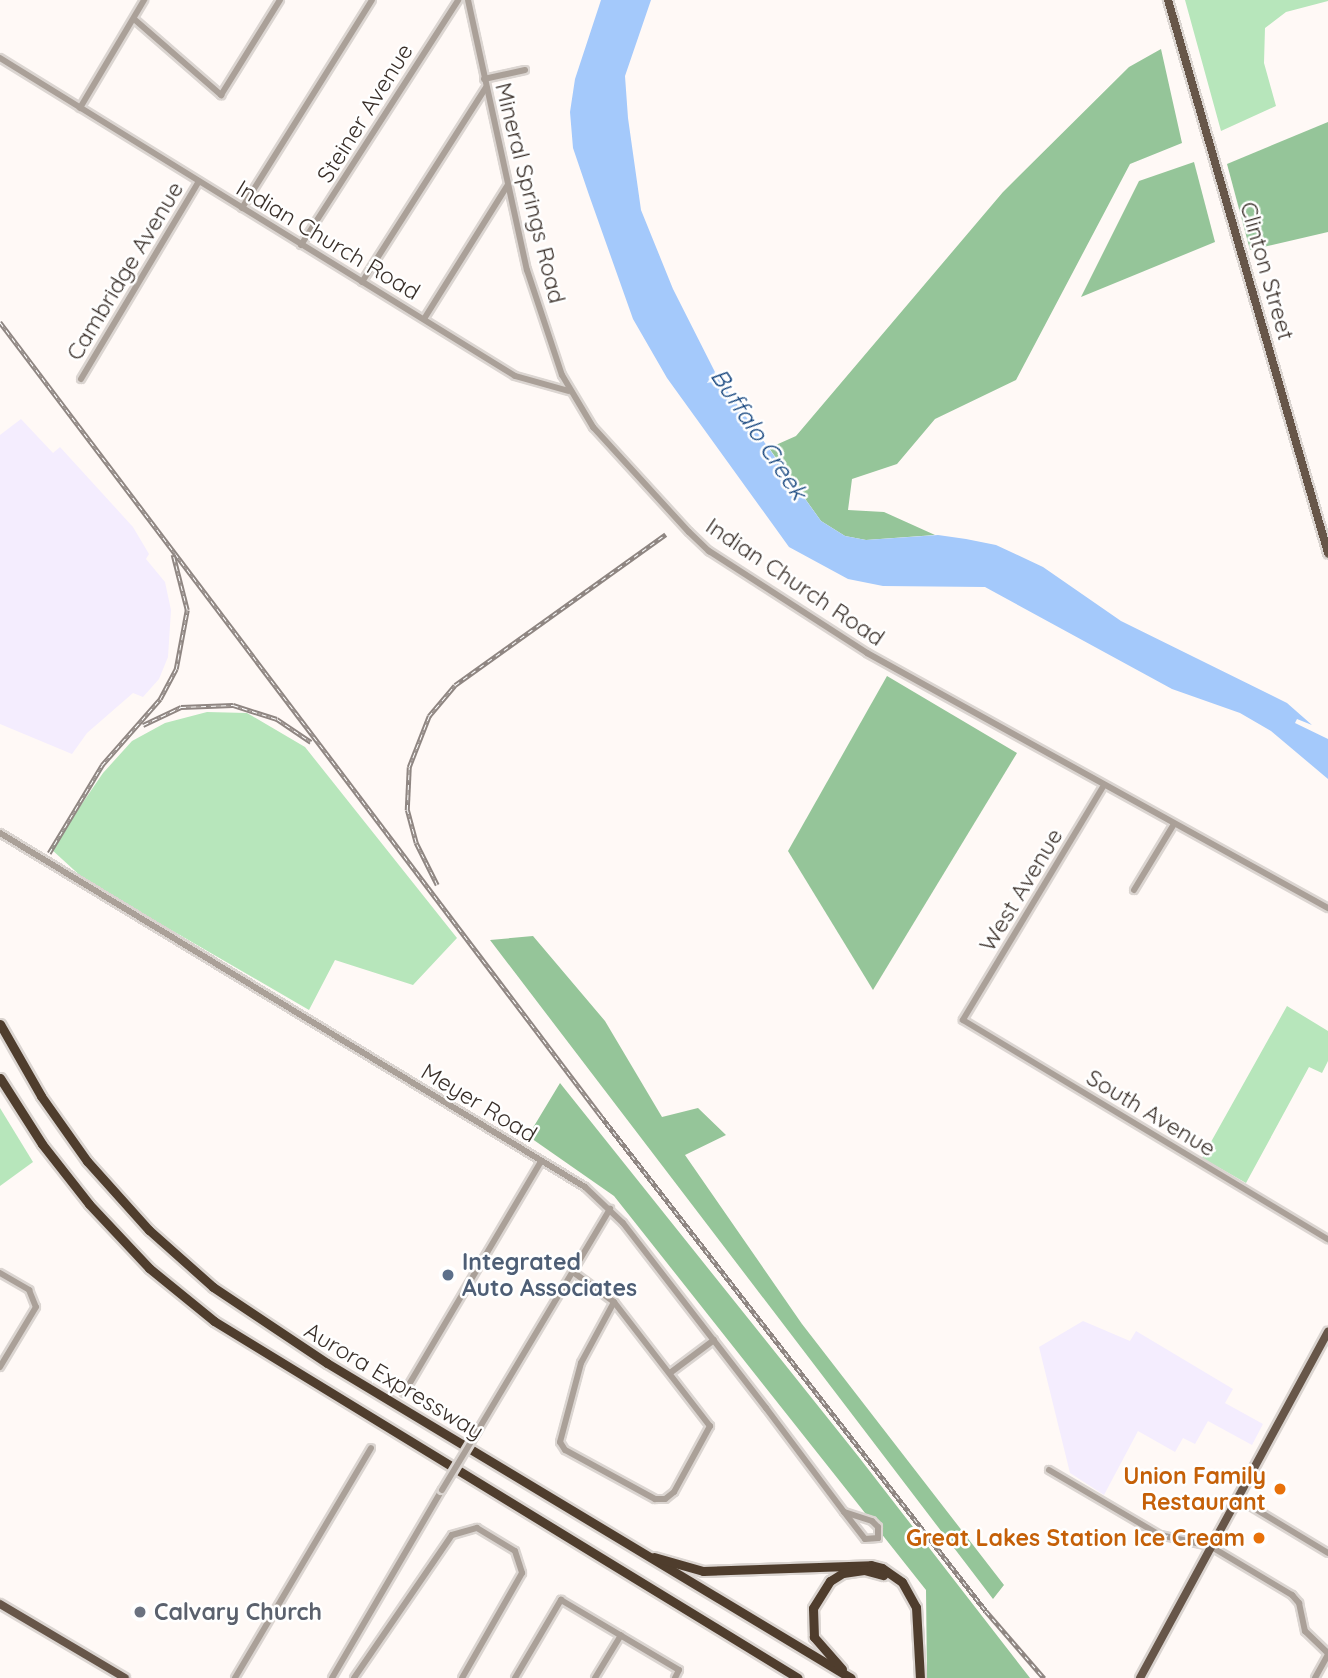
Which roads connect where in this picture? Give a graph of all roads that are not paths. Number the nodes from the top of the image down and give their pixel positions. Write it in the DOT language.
graph roads {
  1 [pos="145,0"];
  2 [pos="268,0"];
  3 [pos="372,0"];
  4 [pos="458,0"];
  5 [pos="468,0"];
  6 [pos="1168,0"];
  7 [pos="278,3"];
  8 [pos="134,19"];
  9 [pos="0,58"];
  10 [pos="526,70"];
  11 [pos="484,79"];
  12 [pos="486,87"];
  13 [pos="80,108"];
  14 [pos="199,181"];
  15 [pos="507,186"];
  16 [pos="242,208"];
  17 [pos="301,245"];
  18 [pos="362,282"];
  19 [pos="424,319"];
  20 [pos="81,379"];
  21 [pos="569,391"];
  22 [pos="1328,553"];
  23 [pos="1104,786"];
  24 [pos="1174,824"];
  25 [pos="0,833"];
  26 [pos="1134,890"];
  27 [pos="1328,908"];
  28 [pos="967,1013"];
  29 [pos="0,1024"];
  30 [pos="0,1077"];
  31 [pos="541,1161"];
  32 [pos="610,1209"];
  33 [pos="1328,1239"];
  34 [pos="573,1272"];
  35 [pos="0,1273"];
  36 [pos="614,1302"];
  37 [pos="1328,1332"];
  38 [pos="714,1340"];
  39 [pos="0,1367"];
  40 [pos="670,1373"];
  41 [pos="404,1393"];
  42 [pos="371,1448"];
  43 [pos="1049,1470"];
  44 [pos="1237,1499"];
  45 [pos="844,1512"];
  46 [pos="625,1545"];
  47 [pos="1210,1546"];
  48 [pos="1328,1553"];
  49 [pos="0,1604"];
  50 [pos="621,1635"];
  51 [pos="1328,1654"];
  52 [pos="795,1677"];
  53 [pos="125,1678"];
  54 [pos="235,1678"];
  55 [pos="332,1678"];
  56 [pos="354,1678"];
  57 [pos="462,1678"];
  58 [pos="515,1678"];
  59 [pos="595,1678"];
  60 [pos="674,1678"];
  61 [pos="851,1678"];
  62 [pos="914,1678"];
  63 [pos="920,1678"];
  64 [pos="1140,1678"];
  65 [pos="1315,1678"];
  1 -- 8 [label="street"];
  2 -- 7 [label="street"];
  3 -- 16 [label="street"];
  4 -- 17 [label="street, Steiner Avenue"];
  5 -- 11 [label="street, Mineral Springs Road"];
  6 -- 22 [label="main road, Clinton Street"];
  7 -- 8 [label="street"];
  8 -- 13 [label="street"];
  9 -- 13 [label="street, Indian Church Road"];
  10 -- 11 [label="street"];
  11 -- 12 [label="street, Mineral Springs Road"];
  12 -- 15 [label="street, Mineral Springs Road"];
  12 -- 18 [label="street"];
  13 -- 14 [label="street, Indian Church Road"];
  14 -- 16 [label="street, Indian Church Road"];
  14 -- 20 [label="street, Cambridge Avenue"];
  15 -- 19 [label="street"];
  15 -- 21 [label="street, Mineral Springs Road"];
  16 -- 17 [label="street, Indian Church Road"];
  17 -- 18 [label="street, Indian Church Road"];
  18 -- 19 [label="street, Indian Church Road"];
  19 -- 21 [label="street, Indian Church Road"];
  21 -- 23 [label="street, Indian Church Road"];
  23 -- 24 [label="street, Indian Church Road"];
  23 -- 28 [label="street, West Avenue"];
  24 -- 26 [label="street"];
  24 -- 27 [label="street, Indian Church Road"];
  25 -- 31 [label="street, Meyer Road"];
  28 -- 33 [label="street, South Avenue"];
  29 -- 46 [label="highway, Aurora Expressway"];
  30 -- 52 [label="highway, Aurora Expressway"];
  31 -- 32 [label="street, Meyer Road"];
  31 -- 41 [label="street"];
  32 -- 34 [label="street"];
  32 -- 38 [label="street, Meyer Road"];
  34 -- 36 [label="street"];
  34 -- 55 [label="street, bridge"];
  35 -- 39 [label="street"];
  36 -- 40 [label="street"];
  36 -- 40 [label="street"];
  37 -- 44 [label="main road"];
  38 -- 40 [label="street"];
  38 -- 45 [label="street, Meyer Road"];
  42 -- 54 [label="street"];
  43 -- 47 [label="street"];
  44 -- 47 [label="main road"];
  44 -- 48 [label="street"];
  45 -- 45 [label="street, Meyer Road"];
  46 -- 61 [label="highway, Aurora Expressway"];
  46 -- 63 [label="highway"];
  47 -- 51 [label="street"];
  47 -- 64 [label="main road"];
  49 -- 53 [label="main road"];
  50 -- 58 [label="street"];
  50 -- 59 [label="street"];
  50 -- 60 [label="street"];
  51 -- 65 [label="street"];
  56 -- 57 [label="street"];
  61 -- 62 [label="highway"];
}
